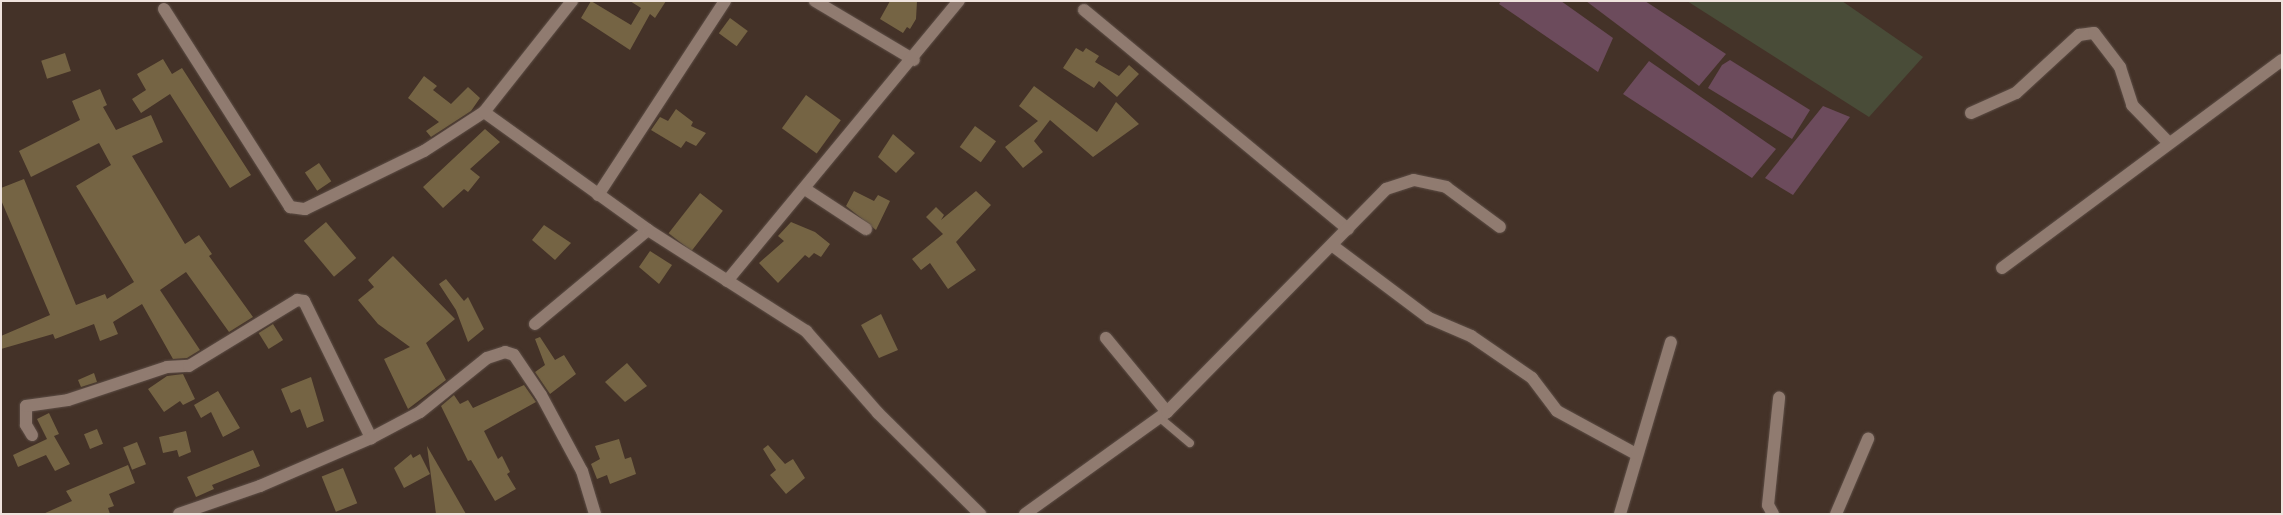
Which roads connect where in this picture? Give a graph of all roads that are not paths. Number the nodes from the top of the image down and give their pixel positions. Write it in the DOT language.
graph roads {
  1 [pos="572,1"];
  2 [pos="725,1"];
  3 [pos="815,1"];
  4 [pos="959,1"];
  5 [pos="164,9"];
  6 [pos="1084,10"];
  7 [pos="914,60"];
  8 [pos="2282,60"];
  9 [pos="484,112"];
  10 [pos="1971,113"];
  11 [pos="2168,143"];
  12 [pos="805,189"];
  13 [pos="598,195"];
  14 [pos="1500,227"];
  15 [pos="866,229"];
  16 [pos="1348,229"];
  17 [pos="648,230"];
  18 [pos="1333,246"];
  19 [pos="2002,268"];
  20 [pos="727,281"];
  21 [pos="535,324"];
  22 [pos="1106,338"];
  23 [pos="1671,342"];
  24 [pos="1778,398"];
  25 [pos="1164,415"];
  26 [pos="32,435"];
  27 [pos="371,438"];
  28 [pos="1868,439"];
  29 [pos="1190,443"];
  30 [pos="1636,454"];
  31 [pos="178,514"];
  32 [pos="595,514"];
  33 [pos="980,514"];
  34 [pos="1025,514"];
  35 [pos="1620,514"];
  36 [pos="1774,514"];
  37 [pos="1836,514"];
  1 -- 9 [label="street"];
  2 -- 13 [label="street"];
  3 -- 7 [label="street"];
  4 -- 7 [label="street"];
  5 -- 9 [label="street"];
  6 -- 16 [label="street"];
  7 -- 12 [label="street"];
  8 -- 11 [label="street"];
  9 -- 13 [label="street"];
  10 -- 11 [label="street"];
  11 -- 19 [label="street"];
  12 -- 15 [label="street"];
  12 -- 20 [label="street"];
  13 -- 17 [label="street"];
  14 -- 16 [label="street"];
  16 -- 18 [label="street"];
  17 -- 20 [label="street"];
  17 -- 21 [label="street"];
  18 -- 25 [label="street"];
  18 -- 30 [label="street"];
  20 -- 33 [label="street"];
  22 -- 25 [label="street"];
  23 -- 30 [label="street"];
  24 -- 36 [label="street"];
  25 -- 29 [label="lane"];
  25 -- 34 [label="street"];
  26 -- 27 [label="street"];
  27 -- 31 [label="street"];
  27 -- 32 [label="street"];
  28 -- 37 [label="street"];
  30 -- 35 [label="street"];
}
